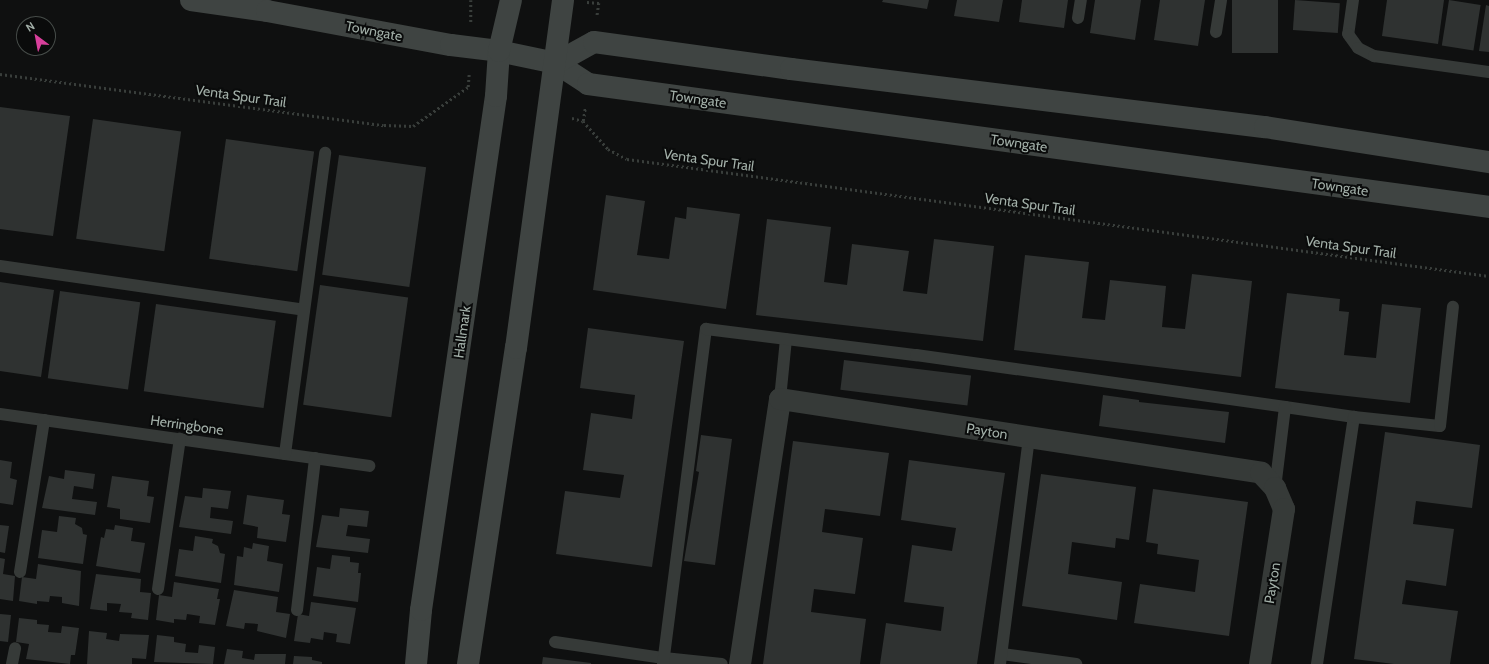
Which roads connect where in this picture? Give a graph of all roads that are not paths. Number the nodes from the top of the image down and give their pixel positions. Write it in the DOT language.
graph roads {
  1 [pos="192,0"];
  2 [pos="512,0"];
  3 [pos="563,0"];
  4 [pos="1081,0"];
  5 [pos="1221,0"];
  6 [pos="1353,0"];
  7 [pos="1078,18"];
  8 [pos="1216,32"];
  9 [pos="499,51"];
  10 [pos="556,63"];
  11 [pos="1489,72"];
  12 [pos="325,152"];
  13 [pos="1489,162"];
  14 [pos="1489,207"];
  15 [pos="0,266"];
  16 [pos="1453,307"];
  17 [pos="304,310"];
  18 [pos="786,338"];
  19 [pos="780,399"];
  20 [pos="1285,407"];
  21 [pos="0,414"];
  22 [pos="1354,416"];
  23 [pos="44,420"];
  24 [pos="1029,437"];
  25 [pos="180,439"];
  26 [pos="285,454"];
  27 [pos="315,458"];
  28 [pos="369,466"];
  29 [pos="1276,488"];
  30 [pos="20,572"];
  31 [pos="158,589"];
  32 [pos="297,610"];
  33 [pos="555,642"];
  34 [pos="15,648"];
  35 [pos="1001,659"];
  36 [pos="663,661"];
  37 [pos="12,664"];
  38 [pos="416,664"];
  39 [pos="468,664"];
  40 [pos="722,664"];
  41 [pos="740,664"];
  42 [pos="1076,664"];
  43 [pos="1260,664"];
  44 [pos="1317,664"];
  1 -- 9 [label="street, Towngate"];
  2 -- 9 [label="street, Hallmark"];
  3 -- 10 [label="street"];
  4 -- 7 [label="lane"];
  5 -- 8 [label="lane"];
  6 -- 11 [label="lane"];
  9 -- 10 [label="street, Towngate"];
  9 -- 38 [label="street, Hallmark"];
  10 -- 13 [label="street"];
  10 -- 14 [label="street, Towngate"];
  10 -- 39 [label="street"];
  12 -- 17 [label="lane"];
  15 -- 17 [label="lane"];
  16 -- 22 [label="lane"];
  17 -- 26 [label="lane"];
  18 -- 19 [label="lane"];
  18 -- 20 [label="lane"];
  18 -- 36 [label="lane"];
  19 -- 24 [label="street, Payton"];
  19 -- 41 [label="street"];
  20 -- 22 [label="lane"];
  20 -- 29 [label="lane"];
  21 -- 23 [label="lane, Herringbone"];
  22 -- 44 [label="lane"];
  23 -- 25 [label="lane, Herringbone"];
  23 -- 30 [label="lane"];
  24 -- 29 [label="street, Payton"];
  24 -- 35 [label="lane"];
  25 -- 26 [label="lane, Herringbone"];
  25 -- 31 [label="lane"];
  26 -- 27 [label="lane, Herringbone"];
  27 -- 28 [label="lane, Herringbone"];
  27 -- 32 [label="lane"];
  29 -- 43 [label="street, Payton"];
  33 -- 36 [label="lane"];
  34 -- 37 [label="lane"];
  35 -- 42 [label="lane"];
  36 -- 40 [label="lane"];
}
